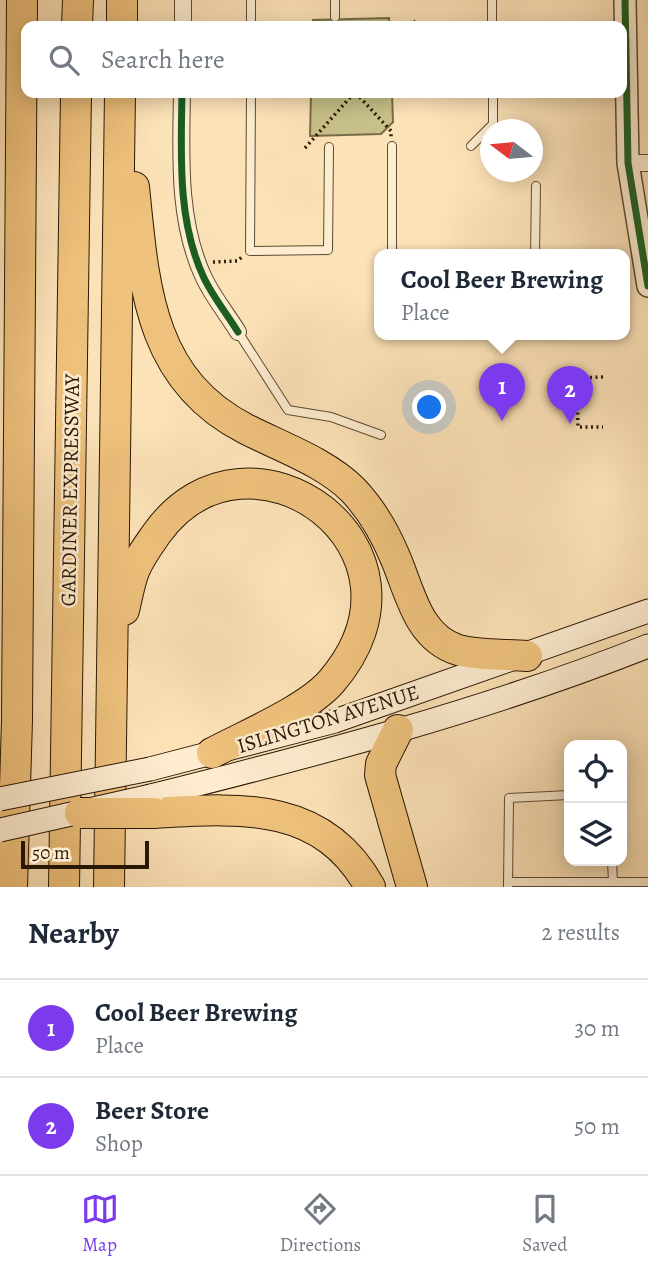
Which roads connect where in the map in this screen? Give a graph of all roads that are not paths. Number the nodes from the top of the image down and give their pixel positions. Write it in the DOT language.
graph roads {
  1 [pos="22,0"];
  2 [pos="78,0"];
  3 [pos="122,0"];
  4 [pos="183,0"];
  5 [pos="251,0"];
  6 [pos="335,0"];
  7 [pos="492,0"];
  8 [pos="625,0"];
  9 [pos="335,17"];
  10 [pos="22,21"];
  11 [pos="77,21"];
  12 [pos="121,21"];
  13 [pos="183,21"];
  14 [pos="251,21"];
  15 [pos="492,21"];
  16 [pos="627,21"];
  17 [pos="627,25"];
  18 [pos="21,98"];
  19 [pos="76,98"];
  20 [pos="122,98"];
  21 [pos="123,98"];
  22 [pos="182,98"];
  23 [pos="251,98"];
  24 [pos="493,98"];
  25 [pos="392,146"];
  26 [pos="471,146"];
  27 [pos="329,147"];
  28 [pos="638,163"];
  29 [pos="536,186"];
  30 [pos="392,249"];
  31 [pos="535,249"];
  32 [pos="648,286"];
  33 [pos="239,332"];
  34 [pos="381,435"];
  35 [pos="648,611"];
  36 [pos="648,646"];
  37 [pos="527,656"];
  38 [pos="113,662"];
  39 [pos="398,730"];
  40 [pos="212,753"];
  41 [pos="564,795"];
  42 [pos="0,799"];
  43 [pos="153,804"];
  44 [pos="80,813"];
  45 [pos="0,830"];
  46 [pos="110,835"];
  47 [pos="612,866"];
  48 [pos="613,882"];
  49 [pos="648,882"];
  50 [pos="508,884"];
  51 [pos="12,887"];
  52 [pos="64,887"];
  53 [pos="109,887"];
  54 [pos="119,887"];
  55 [pos="370,887"];
  56 [pos="412,887"];
  1 -- 10 [label="highway"];
  2 -- 11 [label="highway"];
  3 -- 12 [label="highway"];
  4 -- 13 [label="street"];
  5 -- 14 [label="lane"];
  6 -- 9 [label="lane"];
  7 -- 15 [label="lane"];
  8 -- 16 [label="street"];
  17 -- 28 [label="street"];
  18 -- 51 [label="highway"];
  19 -- 52 [label="highway, GARDINER EXPRESSWAY"];
  20 -- 38 [label="highway, GARDINER EXPRESSWAY"];
  21 -- 37 [label="highway"];
  22 -- 33 [label="street"];
  23 -- 27 [label="lane"];
  24 -- 26 [label="lane"];
  25 -- 30 [label="lane"];
  28 -- 32 [label="street"];
  29 -- 31 [label="lane"];
  33 -- 34 [label="lane"];
  35 -- 37 [label="main road, ISLINGTON AVENUE"];
  36 -- 39 [label="main road, ISLINGTON AVENUE"];
  37 -- 40 [label="main road, ISLINGTON AVENUE"];
  38 -- 40 [label="highway"];
  38 -- 46 [label="highway, GARDINER EXPRESSWAY"];
  39 -- 43 [label="main road, ISLINGTON AVENUE"];
  39 -- 56 [label="highway"];
  40 -- 42 [label="main road, ISLINGTON AVENUE, bridge"];
  41 -- 50 [label="lane"];
  43 -- 44 [label="highway, bridge"];
  43 -- 55 [label="highway"];
  44 -- 45 [label="main road, bridge"];
  46 -- 53 [label="highway, GARDINER EXPRESSWAY"];
  46 -- 54 [label="highway"];
  47 -- 48 [label="lane"];
  48 -- 49 [label="lane"];
  48 -- 50 [label="lane"];
}
